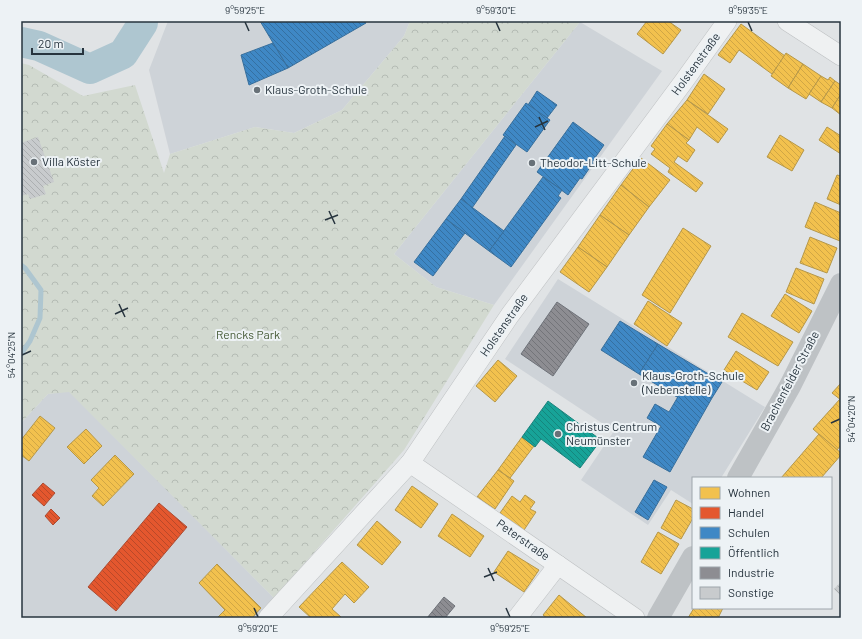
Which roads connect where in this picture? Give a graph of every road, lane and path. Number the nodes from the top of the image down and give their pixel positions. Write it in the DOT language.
graph roads {
  1 [pos="727,21"];
  2 [pos="787,21"];
  3 [pos="841,56"];
  4 [pos="841,284"];
  5 [pos="410,463"];
  6 [pos="739,477"];
  7 [pos="692,559"];
  8 [pos="558,565"];
  9 [pos="268,618"];
  10 [pos="517,618"];
  11 [pos="635,618"];
  12 [pos="658,618"];
  1 -- 5 [label="street, Holstenstraße"];
  2 -- 3 [label="street"];
  4 -- 6 [label="street, Brachenfelder Straße"];
  5 -- 8 [label="street, Peterstraße"];
  5 -- 9 [label="street, Holstenstraße"];
  7 -- 12 [label="street"];
  8 -- 10 [label="street"];
  8 -- 11 [label="street, Peterstraße"];
}
